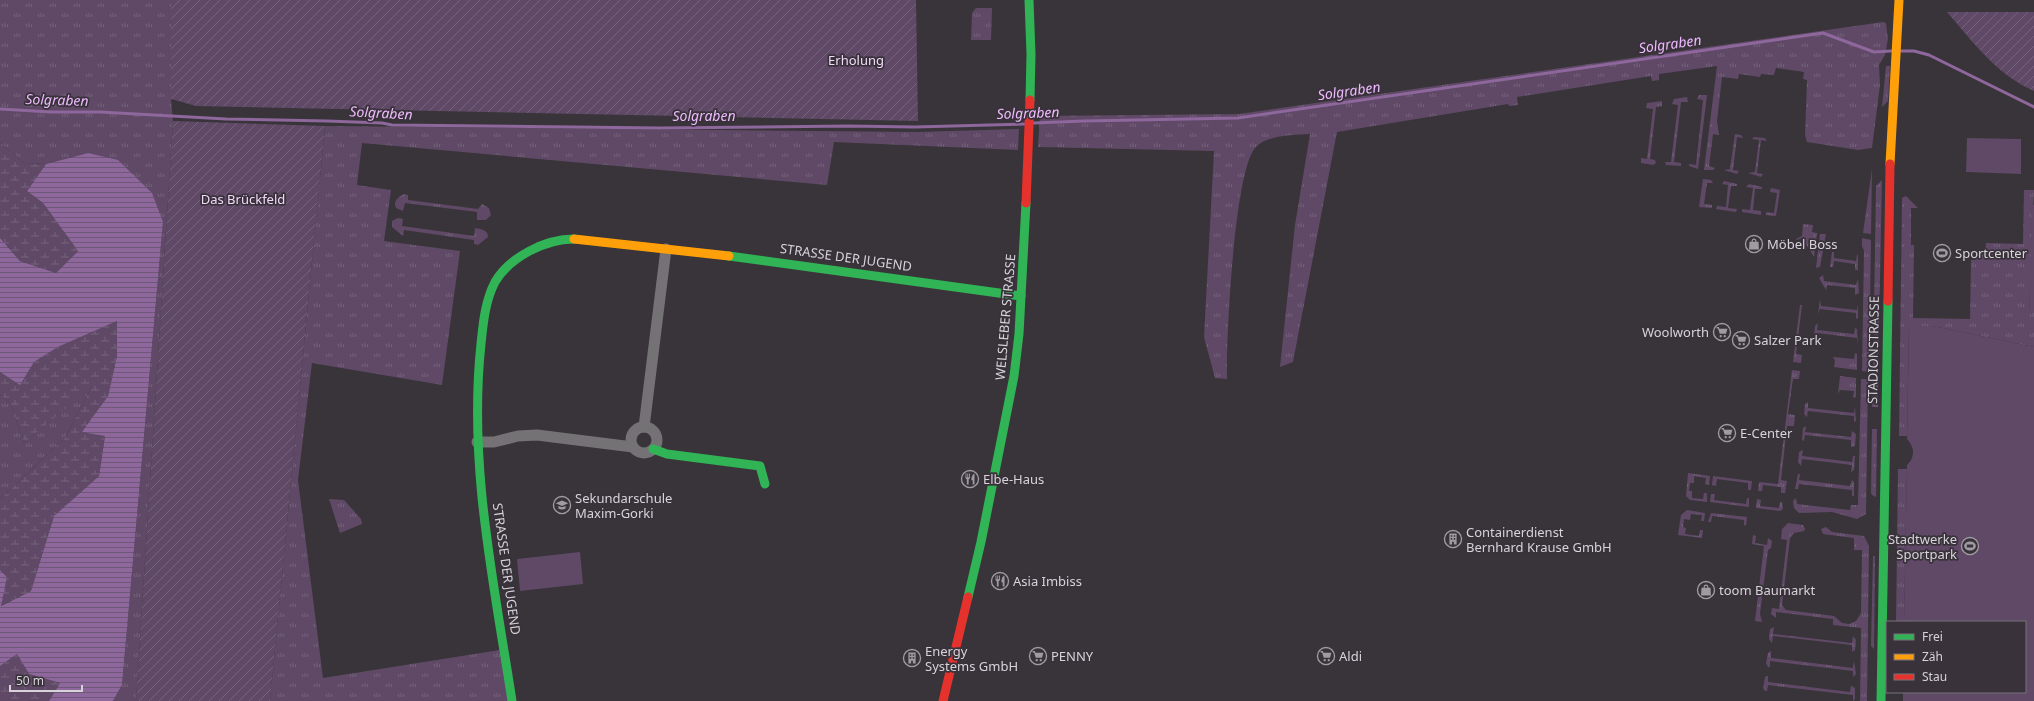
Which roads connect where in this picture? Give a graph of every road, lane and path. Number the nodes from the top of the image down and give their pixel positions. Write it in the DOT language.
graph roads {
  1 [pos="1029,0"];
  2 [pos="1899,0"];
  3 [pos="666,249"];
  4 [pos="1021,296"];
  5 [pos="644,427"];
  6 [pos="477,442"];
  7 [pos="633,447"];
  8 [pos="653,449"];
  9 [pos="765,484"];
  10 [pos="512,701"];
  11 [pos="943,701"];
  12 [pos="1880,701"];
  1 -- 4 [label="street, WELSLEBER STRASSE"];
  2 -- 12 [label="street, STADIONSTRASSE"];
  3 -- 4 [label="street, STRASSE DER JUGEND"];
  3 -- 5 [label="street"];
  3 -- 6 [label="street, STRASSE DER JUGEND"];
  4 -- 11 [label="street, WELSLEBER STRASSE"];
  5 -- 7 [label="street"];
  5 -- 8 [label="street"];
  6 -- 7 [label="street"];
  6 -- 10 [label="street, STRASSE DER JUGEND"];
  7 -- 8 [label="street"];
  8 -- 9 [label="street"];
}
